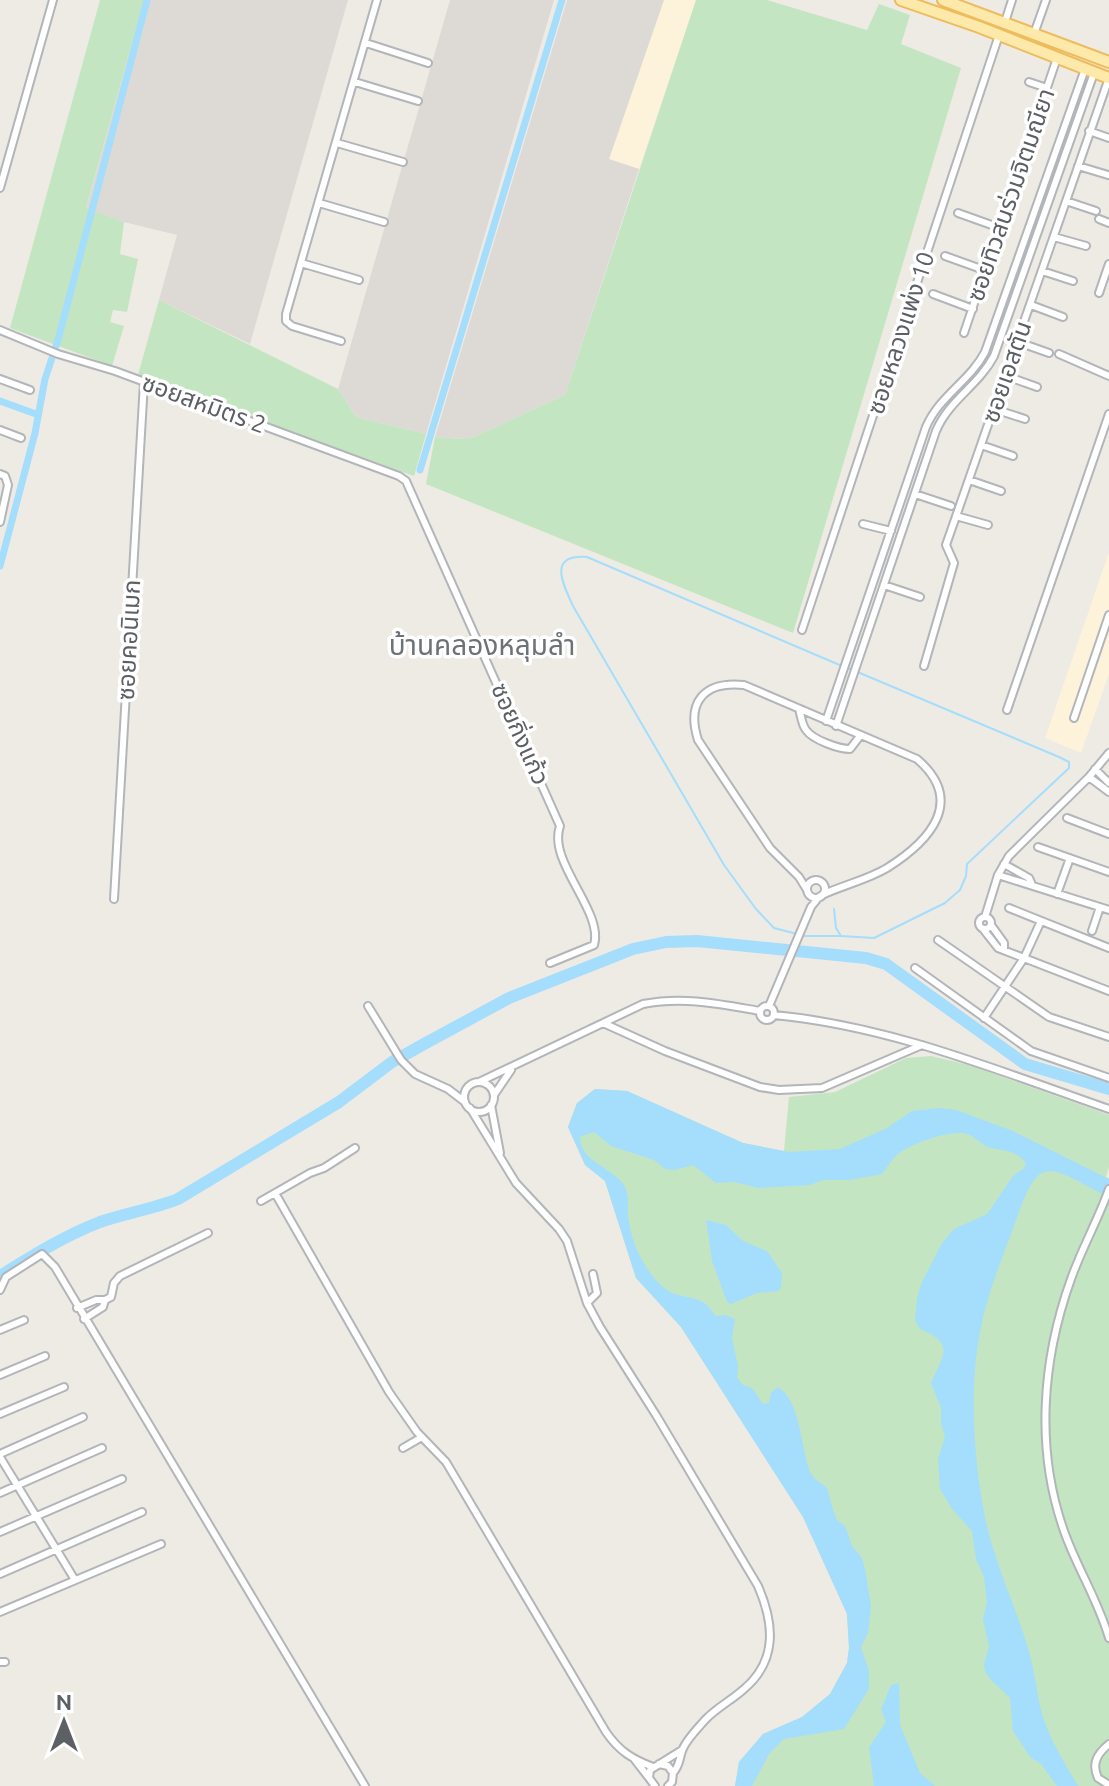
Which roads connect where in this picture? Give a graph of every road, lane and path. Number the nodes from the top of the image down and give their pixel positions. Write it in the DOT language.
graph roads {
  1 [pos="53,0"];
  2 [pos="377,0"];
  3 [pos="901,0"];
  4 [pos="943,0"];
  5 [pos="1012,0"];
  6 [pos="1046,0"];
  7 [pos="983,14"];
  8 [pos="1005,22"];
  9 [pos="979,27"];
  10 [pos="1034,34"];
  11 [pos="999,35"];
  12 [pos="366,43"];
  13 [pos="1057,58"];
  14 [pos="1109,62"];
  15 [pos="428,63"];
  16 [pos="1089,71"];
  17 [pos="1109,78"];
  18 [pos="355,82"];
  19 [pos="1029,82"];
  20 [pos="1047,88"];
  21 [pos="418,101"];
  22 [pos="1068,117"];
  23 [pos="1077,120"];
  24 [pos="1089,131"];
  25 [pos="1109,138"];
  26 [pos="337,143"];
  27 [pos="403,162"];
  28 [pos="1078,166"];
  29 [pos="1108,175"];
  30 [pos="0,188"];
  31 [pos="1066,201"];
  32 [pos="319,203"];
  33 [pos="958,213"];
  34 [pos="384,222"];
  35 [pos="1109,223"];
  36 [pos="1000,228"];
  37 [pos="1054,237"];
  38 [pos="1086,246"];
  39 [pos="945,256"];
  40 [pos="301,263"];
  41 [pos="1109,264"];
  42 [pos="984,270"];
  43 [pos="1042,271"];
  44 [pos="359,280"];
  45 [pos="1073,281"];
  46 [pos="1106,283"];
  47 [pos="1099,293"];
  48 [pos="933,294"];
  49 [pos="1031,305"];
  50 [pos="973,309"];
  51 [pos="1063,317"];
  52 [pos="0,330"];
  53 [pos="964,333"];
  54 [pos="341,341"];
  55 [pos="1018,342"];
  56 [pos="1049,353"];
  57 [pos="1059,354"];
  58 [pos="1006,376"];
  59 [pos="1109,376"];
  60 [pos="0,379"];
  61 [pos="144,382"];
  62 [pos="1037,387"];
  63 [pos="30,390"];
  64 [pos="994,409"];
  65 [pos="1109,414"];
  66 [pos="1025,419"];
  67 [pos="0,430"];
  68 [pos="21,438"];
  69 [pos="981,445"];
  70 [pos="1013,456"];
  71 [pos="0,474"];
  72 [pos="969,480"];
  73 [pos="406,481"];
  74 [pos="1001,491"];
  75 [pos="915,494"];
  76 [pos="951,506"];
  77 [pos="956,516"];
  78 [pos="0,519"];
  79 [pos="863,524"];
  80 [pos="988,525"];
  81 [pos="891,531"];
  82 [pos="884,585"];
  83 [pos="920,597"];
  84 [pos="1109,615"];
  85 [pos="802,630"];
  86 [pos="924,666"];
  87 [pos="799,709"];
  88 [pos="1007,710"];
  89 [pos="1074,718"];
  90 [pos="826,721"];
  91 [pos="836,726"];
  92 [pos="860,736"];
  93 [pos="1109,753"];
  94 [pos="1095,769"];
  95 [pos="1089,777"];
  96 [pos="1109,783"];
  97 [pos="1109,792"];
  98 [pos="1067,818"];
  99 [pos="1109,834"];
  100 [pos="1038,847"];
  101 [pos="1070,858"];
  102 [pos="1004,864"];
  103 [pos="790,868"];
  104 [pos="1109,872"];
  105 [pos="998,875"];
  106 [pos="818,881"];
  107 [pos="846,885"];
  108 [pos="1032,885"];
  109 [pos="807,892"];
  110 [pos="1057,894"];
  111 [pos="821,896"];
  112 [pos="114,899"];
  113 [pos="1100,907"];
  114 [pos="1009,908"];
  115 [pos="1109,910"];
  116 [pos="1041,921"];
  117 [pos="805,922"];
  118 [pos="1092,931"];
  119 [pos="938,940"];
  120 [pos="1109,948"];
  121 [pos="1024,958"];
  122 [pos="550,963"];
  123 [pos="915,968"];
  124 [pos="1006,988"];
  125 [pos="1109,991"];
  126 [pos="368,1006"];
  127 [pos="769,1006"];
  128 [pos="760,1011"];
  129 [pos="774,1015"];
  130 [pos="984,1018"];
  131 [pos="603,1023"];
  132 [pos="1109,1037"];
  133 [pos="922,1045"];
  134 [pos="514,1067"];
  135 [pos="1109,1078"];
  136 [pos="479,1082"];
  137 [pos="470,1084"];
  138 [pos="448,1089"];
  139 [pos="494,1095"];
  140 [pos="465,1102"];
  141 [pos="491,1105"];
  142 [pos="470,1108"];
  143 [pos="1109,1109"];
  144 [pos="355,1148"];
  145 [pos="502,1161"];
  146 [pos="1109,1189"];
  147 [pos="275,1193"];
  148 [pos="261,1201"];
  149 [pos="208,1233"];
  150 [pos="593,1274"];
  151 [pos="0,1290"];
  152 [pos="105,1300"];
  153 [pos="587,1303"];
  154 [pos="77,1308"];
  155 [pos="84,1319"];
  156 [pos="24,1320"];
  157 [pos="0,1330"];
  158 [pos="45,1356"];
  159 [pos="0,1375"];
  160 [pos="64,1387"];
  161 [pos="0,1414"];
  162 [pos="83,1417"];
  163 [pos="422,1437"];
  164 [pos="102,1448"];
  165 [pos="403,1448"];
  166 [pos="0,1455"];
  167 [pos="122,1479"];
  168 [pos="17,1485"];
  169 [pos="0,1493"];
  170 [pos="142,1512"];
  171 [pos="36,1516"];
  172 [pos="0,1532"];
  173 [pos="161,1544"];
  174 [pos="56,1549"];
  175 [pos="0,1574"];
  176 [pos="75,1580"];
  177 [pos="0,1612"];
  178 [pos="1109,1638"];
  179 [pos="1109,1744"];
  180 [pos="682,1750"];
  181 [pos="635,1760"];
  182 [pos="656,1765"];
  183 [pos="673,1773"];
  184 [pos="649,1778"];
  185 [pos="1109,1785"];
  186 [pos="365,1786"];
  187 [pos="655,1786"];
  188 [pos="669,1786"];
  1 -- 30 [label="street"];
  2 -- 12 [label="street"];
  3 -- 9 [label="main road"];
  4 -- 7 [label="main road"];
  5 -- 8 [label="street"];
  6 -- 10 [label="street"];
  7 -- 8 [label="main road"];
  7 -- 9 [label="main road"];
  8 -- 10 [label="main road"];
  9 -- 11 [label="main road"];
  10 -- 14 [label="main road"];
  11 -- 13 [label="main road"];
  11 -- 85 [label="street, ซอยหลวงแพ่ง 10"];
  12 -- 15 [label="street"];
  12 -- 18 [label="street"];
  13 -- 16 [label="main road"];
  13 -- 20 [label="street, ซอยทิวสนร่วมจิตมณียา"];
  16 -- 17 [label="main road"];
  16 -- 22 [label="street"];
  16 -- 23 [label="street"];
  17 -- 24 [label="street, ซอยเอสตัน"];
  18 -- 21 [label="street"];
  18 -- 26 [label="street"];
  19 -- 20 [label="street"];
  20 -- 36 [label="street, ซอยทิวสนร่วมจิตมณียา"];
  22 -- 23 [label="street"];
  22 -- 81 [label="street"];
  23 -- 75 [label="street"];
  24 -- 25 [label="street"];
  24 -- 28 [label="street, ซอยเอสตัน"];
  26 -- 27 [label="street"];
  26 -- 32 [label="street"];
  28 -- 29 [label="street"];
  28 -- 31 [label="street, ซอยเอสตัน"];
  31 -- 35 [label="street"];
  31 -- 37 [label="street, ซอยเอสตัน"];
  32 -- 34 [label="street"];
  32 -- 40 [label="street"];
  33 -- 36 [label="street"];
  36 -- 42 [label="street, ซอยทิวสนร่วมจิตมณียา"];
  37 -- 38 [label="street"];
  37 -- 43 [label="street, ซอยเอสตัน"];
  39 -- 42 [label="street"];
  40 -- 44 [label="street"];
  40 -- 54 [label="street"];
  41 -- 46 [label="street"];
  42 -- 50 [label="street, ซอยทิวสนร่วมจิตมณียา"];
  43 -- 45 [label="street"];
  43 -- 49 [label="street, ซอยเอสตัน"];
  46 -- 47 [label="street"];
  48 -- 50 [label="street"];
  49 -- 51 [label="street"];
  49 -- 55 [label="street, ซอยเอสตัน"];
  50 -- 53 [label="street, ซอยทิวสนร่วมจิตมณียา"];
  52 -- 61 [label="street, ซอยสหมิตร 2"];
  55 -- 56 [label="street"];
  55 -- 58 [label="street, ซอยเอสตัน"];
  57 -- 59 [label="street"];
  58 -- 62 [label="street"];
  58 -- 64 [label="street, ซอยเอสตัน"];
  60 -- 63 [label="street"];
  61 -- 73 [label="street, ซอยสหมิตร 2"];
  61 -- 112 [label="street, ซอยคอนิเมก"];
  64 -- 66 [label="street"];
  64 -- 69 [label="street, ซอยเอสตัน"];
  65 -- 88 [label="street"];
  67 -- 68 [label="street"];
  69 -- 70 [label="street"];
  69 -- 72 [label="street, ซอยเอสตัน"];
  71 -- 78 [label="street"];
  72 -- 74 [label="street"];
  72 -- 77 [label="street, ซอยเอสตัน"];
  73 -- 122 [label="street, ซอยกิ่งแก้ว"];
  75 -- 76 [label="street"];
  75 -- 82 [label="street"];
  77 -- 80 [label="street"];
  77 -- 86 [label="street, ซอยเอสตัน"];
  79 -- 81 [label="street"];
  81 -- 90 [label="street"];
  82 -- 83 [label="street"];
  82 -- 91 [label="street"];
  84 -- 89 [label="street"];
  87 -- 90 [label="street"];
  87 -- 92 [label="street"];
  87 -- 103 [label="street"];
  90 -- 91 [label="street"];
  91 -- 92 [label="street"];
  92 -- 107 [label="street"];
  93 -- 94 [label="street"];
  94 -- 95 [label="street"];
  94 -- 96 [label="street"];
  95 -- 97 [label="street"];
  95 -- 102 [label="street"];
  98 -- 99 [label="street"];
  100 -- 101 [label="street"];
  101 -- 104 [label="street"];
  101 -- 110 [label="street"];
  102 -- 105 [label="street"];
  102 -- 108 [label="street"];
  103 -- 106 [label="street"];
  103 -- 109 [label="street"];
  105 -- 108 [label="street"];
  105 -- 121 [label="street"];
  106 -- 107 [label="street"];
  106 -- 109 [label="street"];
  106 -- 111 [label="street"];
  107 -- 111 [label="street"];
  108 -- 110 [label="street"];
  109 -- 111 [label="street"];
  109 -- 117 [label="street"];
  110 -- 113 [label="street"];
  111 -- 117 [label="street"];
  113 -- 115 [label="street"];
  113 -- 118 [label="street"];
  114 -- 116 [label="street"];
  116 -- 120 [label="street"];
  116 -- 121 [label="street"];
  117 -- 127 [label="street"];
  119 -- 124 [label="street"];
  121 -- 124 [label="street"];
  121 -- 125 [label="street"];
  123 -- 130 [label="street"];
  124 -- 130 [label="street"];
  124 -- 132 [label="street"];
  126 -- 138 [label="street"];
  127 -- 128 [label="street"];
  127 -- 129 [label="street"];
  128 -- 129 [label="street"];
  128 -- 131 [label="street"];
  129 -- 133 [label="street"];
  130 -- 135 [label="street"];
  131 -- 133 [label="street"];
  131 -- 134 [label="street"];
  133 -- 143 [label="street"];
  134 -- 136 [label="street"];
  134 -- 139 [label="street"];
  136 -- 137 [label="street"];
  136 -- 139 [label="street"];
  137 -- 138 [label="street"];
  137 -- 140 [label="street"];
  138 -- 140 [label="street"];
  139 -- 141 [label="street"];
  140 -- 142 [label="street"];
  141 -- 142 [label="street"];
  141 -- 145 [label="street"];
  142 -- 145 [label="street"];
  144 -- 147 [label="street"];
  145 -- 153 [label="street"];
  146 -- 178 [label="street"];
  147 -- 148 [label="street"];
  147 -- 163 [label="street"];
  149 -- 152 [label="street"];
  150 -- 153 [label="street"];
  151 -- 154 [label="street"];
  152 -- 154 [label="street"];
  152 -- 155 [label="street"];
  153 -- 180 [label="street"];
  154 -- 155 [label="street"];
  155 -- 186 [label="street"];
  156 -- 157 [label="street"];
  158 -- 159 [label="street"];
  160 -- 161 [label="street"];
  162 -- 166 [label="street"];
  163 -- 165 [label="street"];
  163 -- 181 [label="street"];
  164 -- 168 [label="street"];
  166 -- 168 [label="street"];
  167 -- 171 [label="street"];
  168 -- 169 [label="street"];
  168 -- 171 [label="street"];
  170 -- 174 [label="street"];
  171 -- 172 [label="street"];
  171 -- 174 [label="street"];
  173 -- 176 [label="street"];
  174 -- 175 [label="street"];
  174 -- 176 [label="street"];
  176 -- 177 [label="street"];
  179 -- 185 [label="street"];
  180 -- 182 [label="street"];
  180 -- 183 [label="street"];
  181 -- 182 [label="street"];
  181 -- 184 [label="street"];
  182 -- 183 [label="street"];
  182 -- 184 [label="street"];
  183 -- 188 [label="street"];
  184 -- 187 [label="street"];
}
